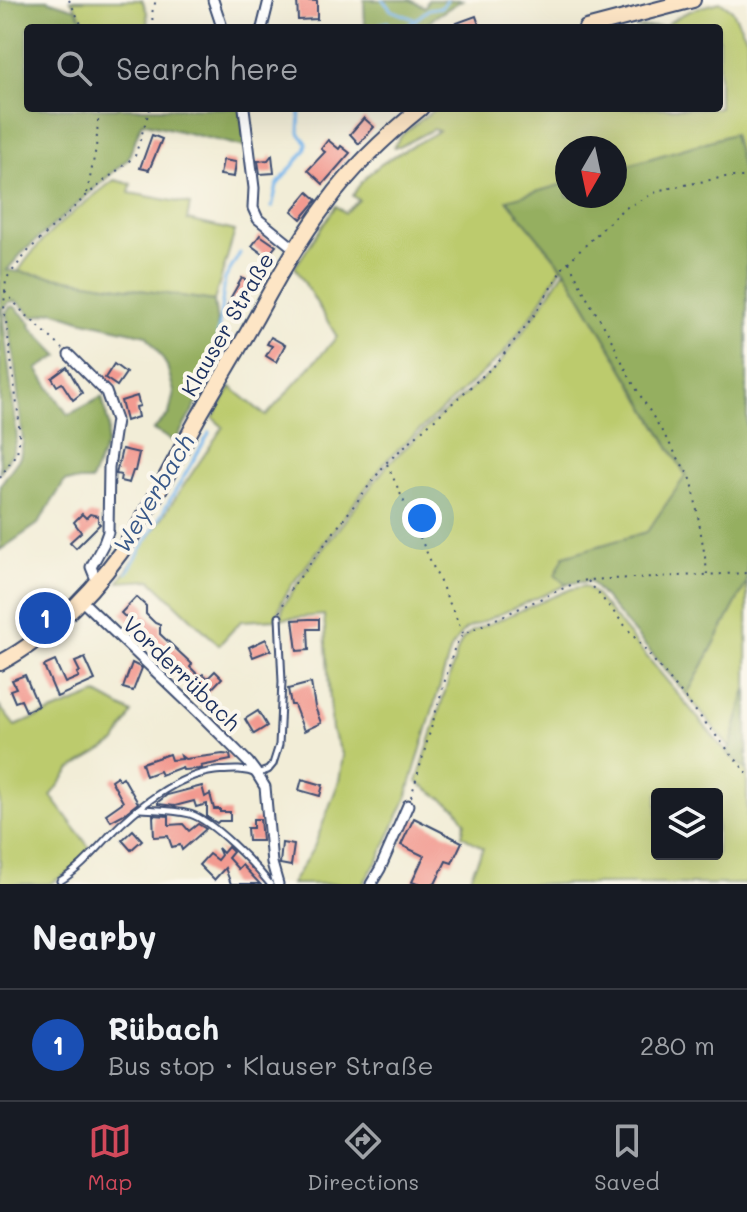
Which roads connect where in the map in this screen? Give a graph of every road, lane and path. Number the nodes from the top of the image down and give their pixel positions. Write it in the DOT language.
graph roads {
  1 [pos="69,0"];
  2 [pos="156,0"];
  3 [pos="213,0"];
  4 [pos="269,0"];
  5 [pos="693,0"];
  6 [pos="81,24"];
  7 [pos="153,24"];
  8 [pos="221,24"];
  9 [pos="263,24"];
  10 [pos="601,24"];
  11 [pos="99,112"];
  12 [pos="149,112"];
  13 [pos="244,112"];
  14 [pos="416,112"];
  15 [pos="747,177"];
  16 [pos="87,195"];
  17 [pos="295,249"];
  18 [pos="569,261"];
  19 [pos="5,292"];
  20 [pos="69,355"];
  21 [pos="386,463"];
  22 [pos="0,478"];
  23 [pos="747,573"];
  24 [pos="707,574"];
  25 [pos="587,580"];
  26 [pos="97,582"];
  27 [pos="81,600"];
  28 [pos="279,617"];
  29 [pos="463,634"];
  30 [pos="0,663"];
  31 [pos="747,773"];
  32 [pos="257,774"];
  33 [pos="408,805"];
  34 [pos="139,809"];
  35 [pos="60,881"];
  36 [pos="270,884"];
  37 [pos="278,884"];
  38 [pos="371,884"];
  1 -- 6 [label="path"];
  2 -- 7 [label="path"];
  3 -- 8 [label="street"];
  4 -- 9 [label="street"];
  5 -- 10 [label="main road"];
  11 -- 16 [label="path"];
  12 -- 16 [label="path"];
  13 -- 17 [label="street"];
  14 -- 17 [label="main road, Klauser Straße"];
  15 -- 18 [label="path"];
  16 -- 19 [label="path"];
  17 -- 26 [label="main road, Klauser Straße"];
  18 -- 21 [label="path"];
  18 -- 24 [label="path"];
  19 -- 20 [label="path"];
  19 -- 22 [label="path"];
  20 -- 26 [label="street"];
  21 -- 28 [label="path"];
  21 -- 29 [label="path"];
  23 -- 24 [label="path"];
  24 -- 25 [label="path"];
  25 -- 29 [label="path"];
  25 -- 31 [label="path"];
  26 -- 27 [label="main road, Klauser Straße"];
  27 -- 30 [label="main road, Klauser Straße"];
  27 -- 32 [label="street, Vorderrübach"];
  28 -- 32 [label="lane"];
  29 -- 33 [label="path"];
  32 -- 34 [label="lane"];
  32 -- 37 [label="street, Vorderrübach"];
  33 -- 38 [label="street"];
  34 -- 35 [label="lane"];
  34 -- 36 [label="lane"];
}
